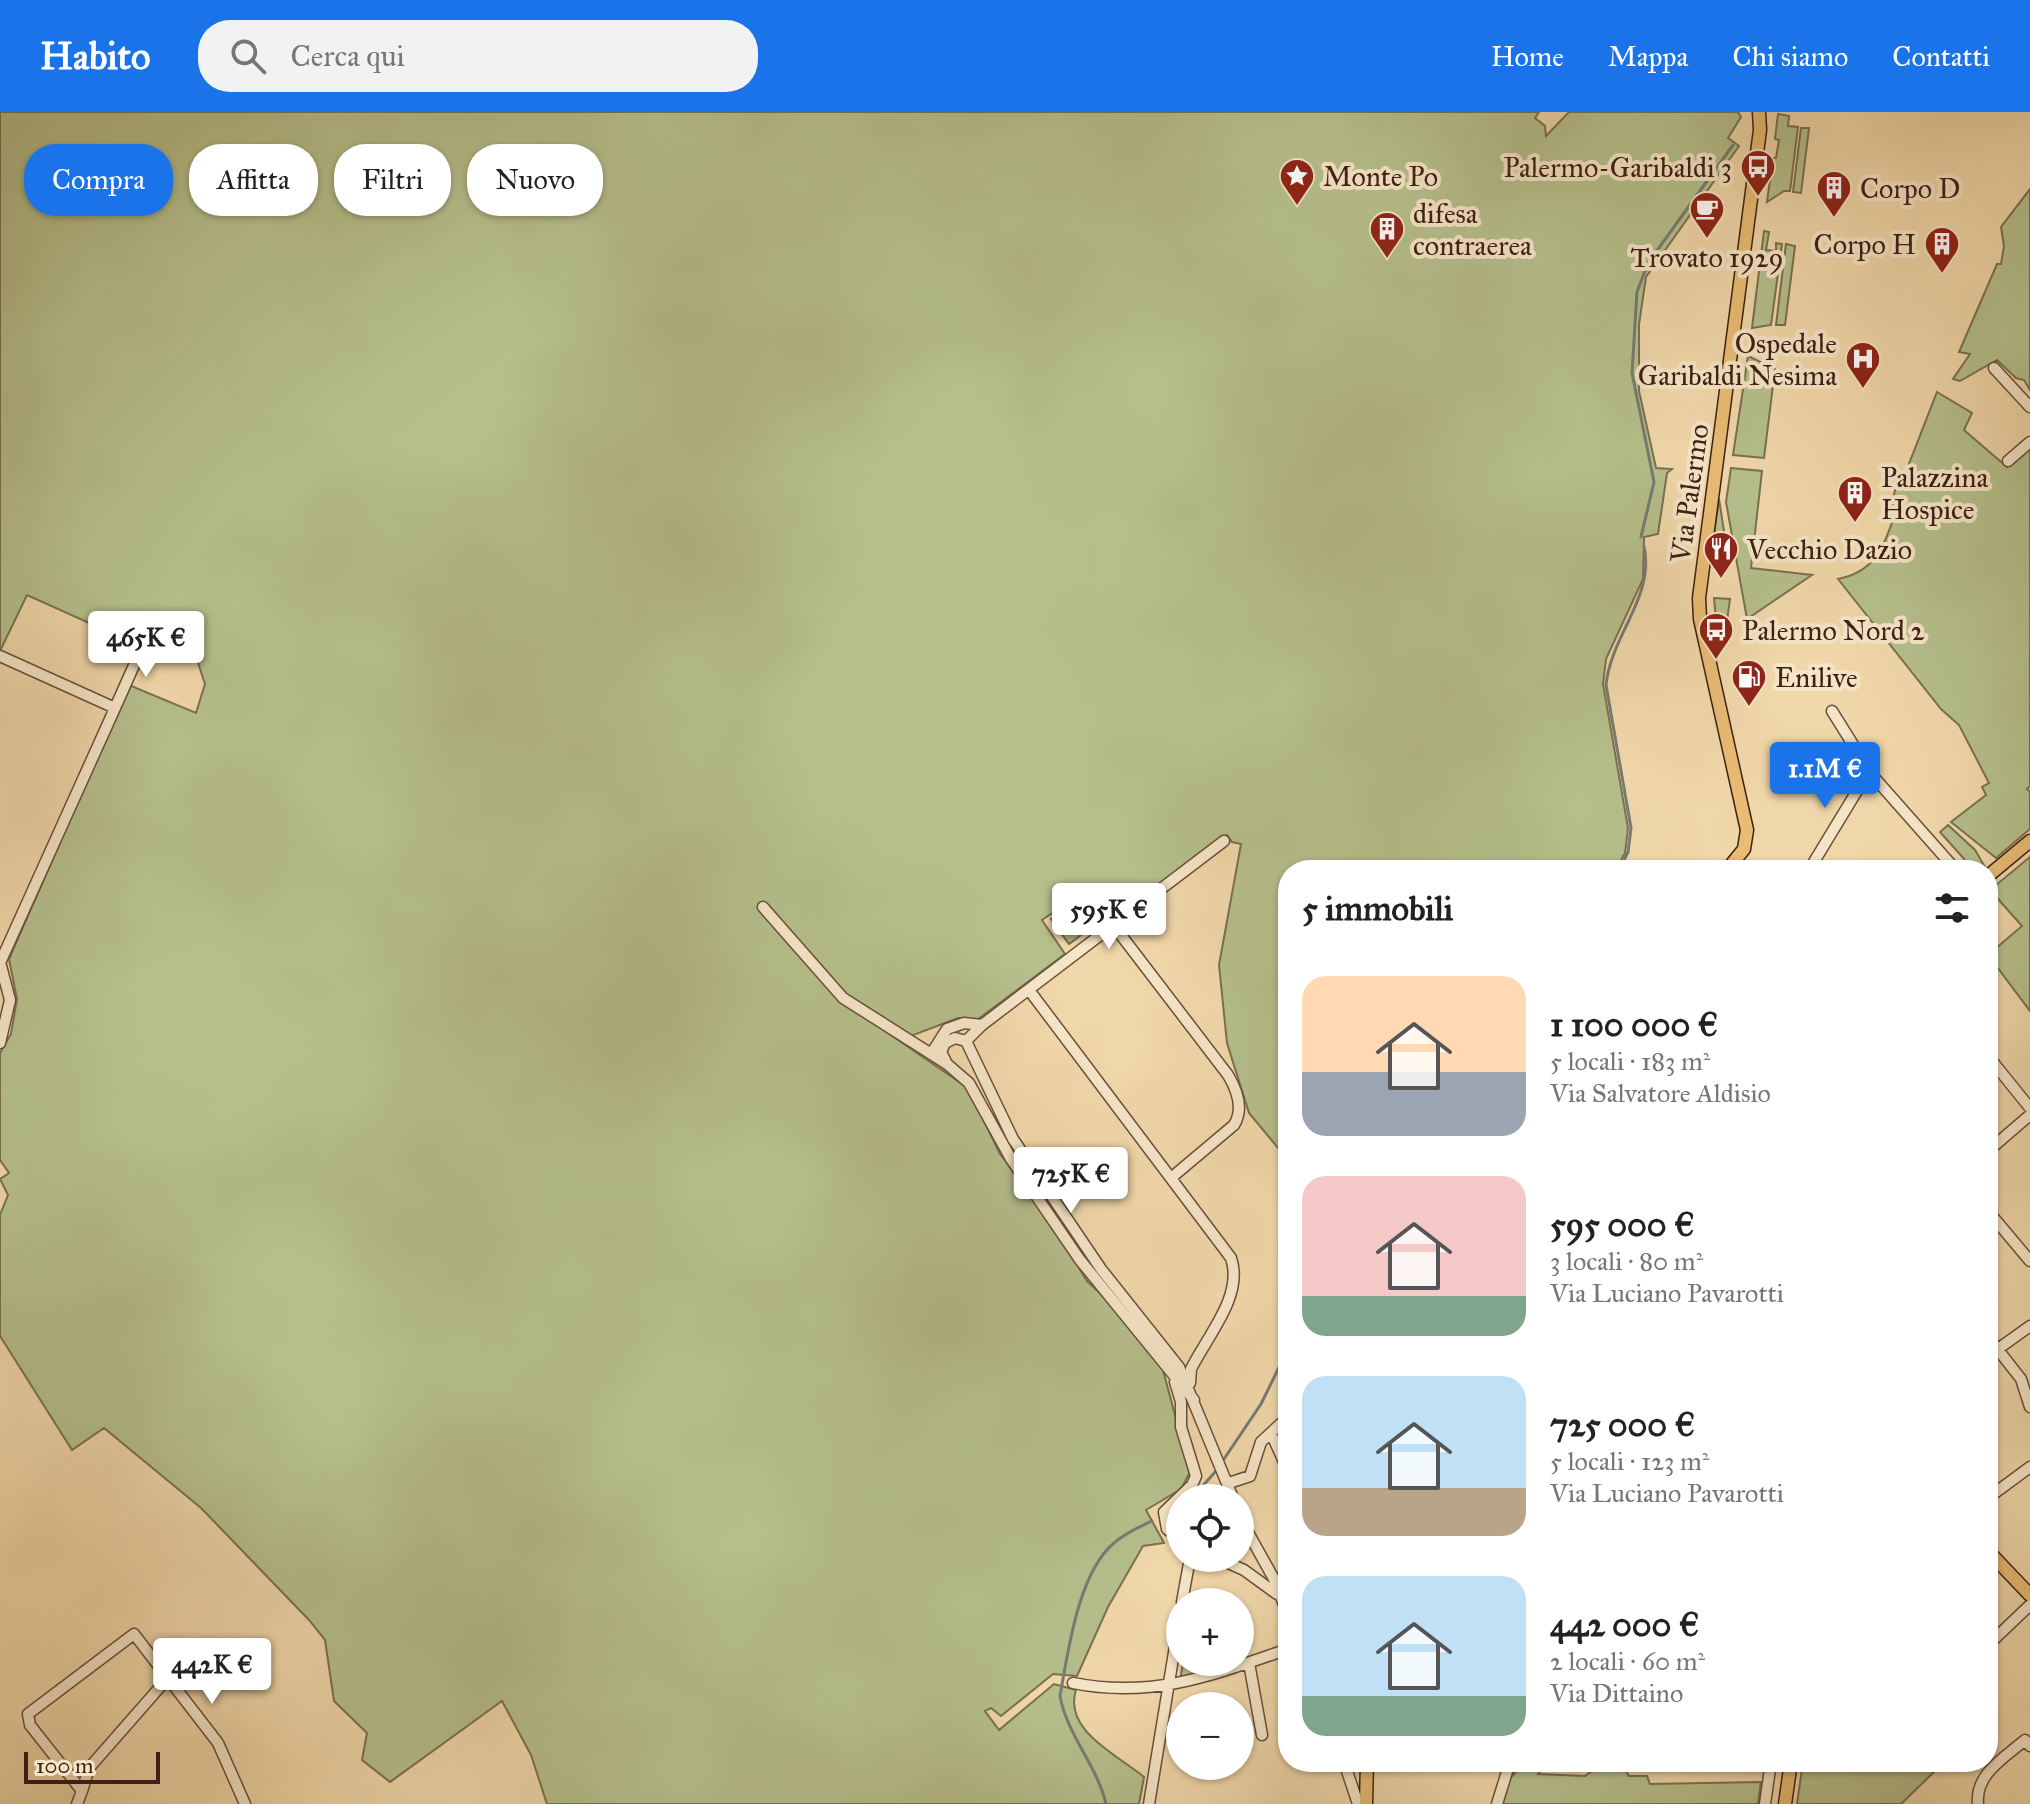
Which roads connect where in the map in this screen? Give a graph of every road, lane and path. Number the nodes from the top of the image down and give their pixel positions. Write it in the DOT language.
graph roads {
  1 [pos="1759,112"];
  2 [pos="1994,368"];
  3 [pos="2030,407"];
  4 [pos="2030,442"];
  5 [pos="2008,461"];
  6 [pos="147,636"];
  7 [pos="0,656"];
  8 [pos="115,708"];
  9 [pos="1832,711"];
  10 [pos="1872,775"];
  11 [pos="1224,841"];
  12 [pos="2030,841"];
  13 [pos="1735,860"];
  14 [pos="1815,860"];
  15 [pos="1947,860"];
  16 [pos="1998,868"];
  17 [pos="763,907"];
  18 [pos="1114,926"];
  19 [pos="0,963"];
  20 [pos="1029,990"];
  21 [pos="982,1025"];
  22 [pos="966,1041"];
  23 [pos="0,1043"];
  24 [pos="931,1054"];
  25 [pos="947,1064"];
  26 [pos="1998,1068"];
  27 [pos="2030,1108"];
  28 [pos="2030,1115"];
  29 [pos="1998,1142"];
  30 [pos="1171,1178"];
  31 [pos="1998,1223"];
  32 [pos="2030,1261"];
  33 [pos="2030,1326"];
  34 [pos="1999,1349"];
  35 [pos="1169,1369"];
  36 [pos="1186,1374"];
  37 [pos="1195,1402"];
  38 [pos="2030,1407"];
  39 [pos="1182,1413"];
  40 [pos="1278,1426"];
  41 [pos="1271,1433"];
  42 [pos="1278,1448"];
  43 [pos="2030,1467"];
  44 [pos="1229,1483"];
  45 [pos="1190,1484"];
  46 [pos="1998,1491"];
  47 [pos="1254,1543"];
  48 [pos="1998,1561"];
  49 [pos="1247,1572"];
  50 [pos="1277,1594"];
  51 [pos="2030,1595"];
  52 [pos="2030,1605"];
  53 [pos="1998,1635"];
  54 [pos="1278,1653"];
  55 [pos="1254,1661"];
  56 [pos="1169,1676"];
  57 [pos="1212,1676"];
  58 [pos="1251,1676"];
  59 [pos="167,1679"];
  60 [pos="1073,1683"];
  61 [pos="1167,1686"];
  62 [pos="1262,1735"];
  63 [pos="2027,1743"];
  64 [pos="1998,1766"];
  65 [pos="1347,1772"];
  66 [pos="1367,1772"];
  67 [pos="1507,1772"];
  68 [pos="1770,1772"];
  69 [pos="1790,1772"];
  70 [pos="1990,1772"];
  71 [pos="82,1791"];
  72 [pos="77,1804"];
  73 [pos="245,1804"];
  74 [pos="1149,1804"];
  75 [pos="1358,1804"];
  76 [pos="1366,1804"];
  77 [pos="1497,1804"];
  78 [pos="1765,1804"];
  79 [pos="1785,1804"];
  80 [pos="1978,1804"];
  1 -- 13 [label="main road, Via Palermo"];
  2 -- 3 [label="street"];
  4 -- 5 [label="street"];
  6 -- 8 [label="street"];
  7 -- 8 [label="street"];
  8 -- 19 [label="street"];
  9 -- 10 [label="street"];
  10 -- 14 [label="street"];
  10 -- 15 [label="street"];
  11 -- 18 [label="street"];
  12 -- 16 [label="main road"];
  17 -- 24 [label="street"];
  18 -- 20 [label="street"];
  18 -- 30 [label="street"];
  19 -- 23 [label="street"];
  20 -- 21 [label="street"];
  20 -- 30 [label="street"];
  21 -- 22 [label="street"];
  21 -- 24 [label="street"];
  22 -- 25 [label="street"];
  22 -- 36 [label="street"];
  24 -- 25 [label="street"];
  25 -- 35 [label="street"];
  26 -- 27 [label="street"];
  28 -- 29 [label="street"];
  30 -- 36 [label="street"];
  31 -- 32 [label="street"];
  33 -- 34 [label="street"];
  34 -- 38 [label="street"];
  35 -- 37 [label="street"];
  35 -- 39 [label="street"];
  36 -- 37 [label="street"];
  37 -- 39 [label="street"];
  37 -- 44 [label="street"];
  39 -- 45 [label="street"];
  40 -- 41 [label="street"];
  41 -- 42 [label="street"];
  41 -- 44 [label="street"];
  43 -- 46 [label="street"];
  47 -- 50 [label="street"];
  48 -- 51 [label="main road"];
  49 -- 50 [label="street"];
  52 -- 53 [label="street"];
  54 -- 55 [label="street"];
  56 -- 61 [label="street"];
  57 -- 61 [label="street"];
  58 -- 62 [label="street"];
  59 -- 71 [label="street"];
  59 -- 71 [label="street"];
  59 -- 73 [label="street"];
  60 -- 61 [label="street"];
  61 -- 74 [label="street"];
  63 -- 64 [label="street"];
  65 -- 75 [label="street"];
  66 -- 76 [label="main road"];
  67 -- 77 [label="street"];
  68 -- 78 [label="street"];
  69 -- 79 [label="main road"];
  70 -- 80 [label="street"];
  71 -- 72 [label="street"];
}
